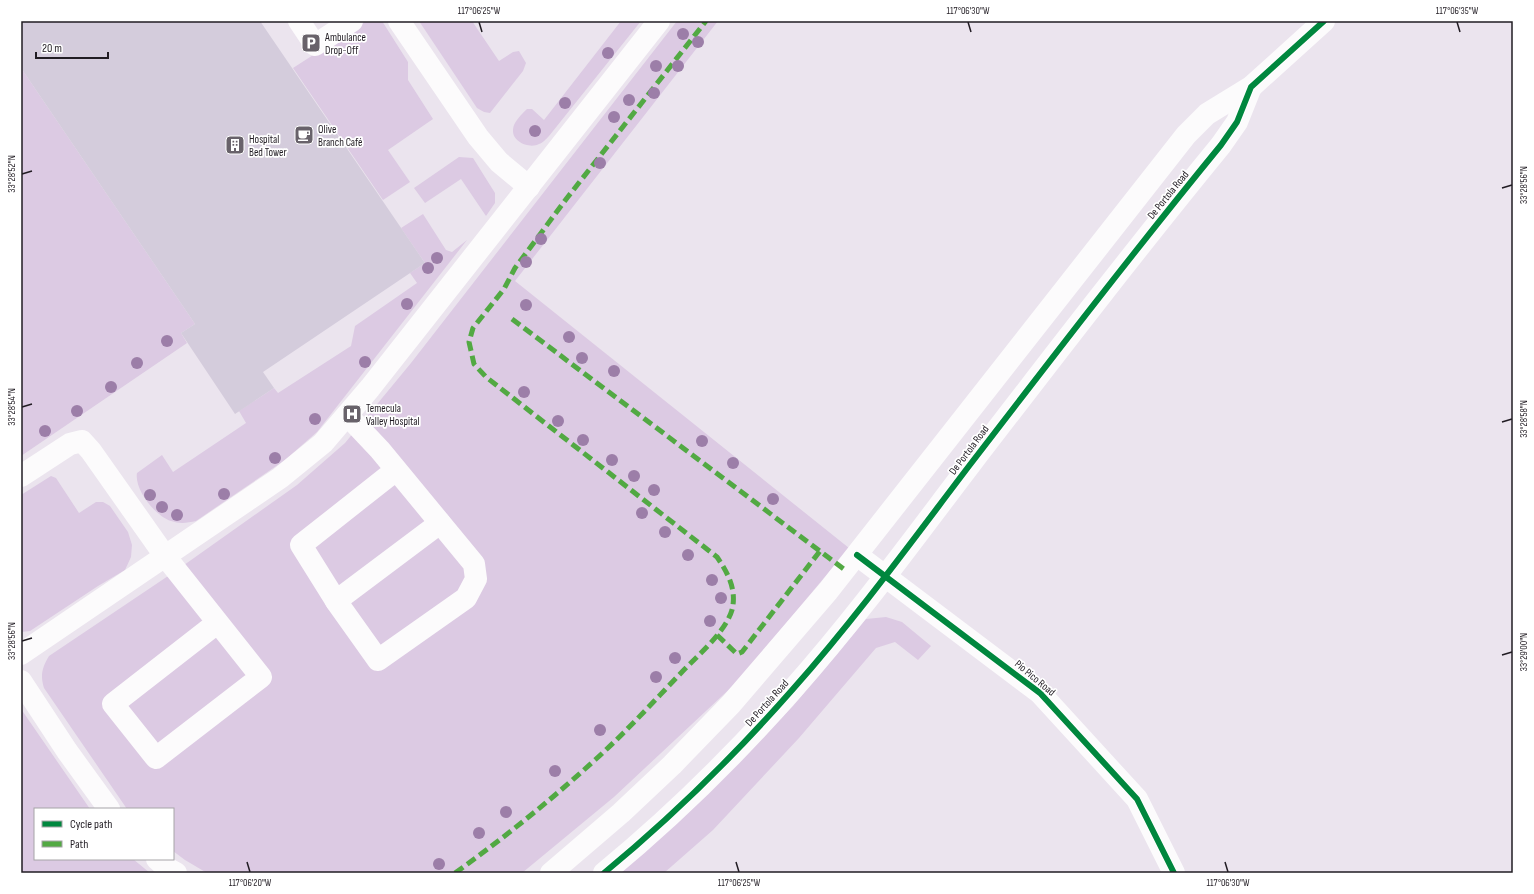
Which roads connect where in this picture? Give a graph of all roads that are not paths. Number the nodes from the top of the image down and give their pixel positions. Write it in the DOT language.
graph roads {
  1 [pos="299,21"];
  2 [pos="352,21"];
  3 [pos="400,21"];
  4 [pos="659,21"];
  5 [pos="1324,21"];
  6 [pos="1251,87"];
  7 [pos="529,187"];
  8 [pos="346,415"];
  9 [pos="396,470"];
  10 [pos="21,476"];
  11 [pos="440,523"];
  12 [pos="857,555"];
  13 [pos="165,556"];
  14 [pos="885,576"];
  15 [pos="336,601"];
  16 [pos="217,623"];
  17 [pos="21,654"];
  18 [pos="21,681"];
  19 [pos="108,808"];
  20 [pos="159,860"];
  21 [pos="176,873"];
  22 [pos="551,873"];
  23 [pos="604,873"];
  24 [pos="1174,873"];
  1 -- 2 [label="main road"];
  3 -- 7 [label="main road"];
  4 -- 7 [label="main road"];
  5 -- 6 [label="main road, De Portola Road"];
  6 -- 12 [label="main road, De Portola Road"];
  6 -- 14 [label="main road, De Portola Road"];
  7 -- 8 [label="main road"];
  8 -- 9 [label="main road"];
  8 -- 13 [label="main road"];
  9 -- 11 [label="main road"];
  9 -- 15 [label="main road"];
  10 -- 13 [label="main road"];
  11 -- 15 [label="main road"];
  11 -- 15 [label="main road"];
  12 -- 14 [label="main road, Pio Pico Road"];
  12 -- 22 [label="main road, De Portola Road"];
  13 -- 16 [label="main road"];
  13 -- 17 [label="main road"];
  14 -- 23 [label="main road, De Portola Road"];
  14 -- 24 [label="main road, Pio Pico Road"];
  16 -- 16 [label="main road"];
  18 -- 19 [label="main road"];
  20 -- 21 [label="main road"];
}
